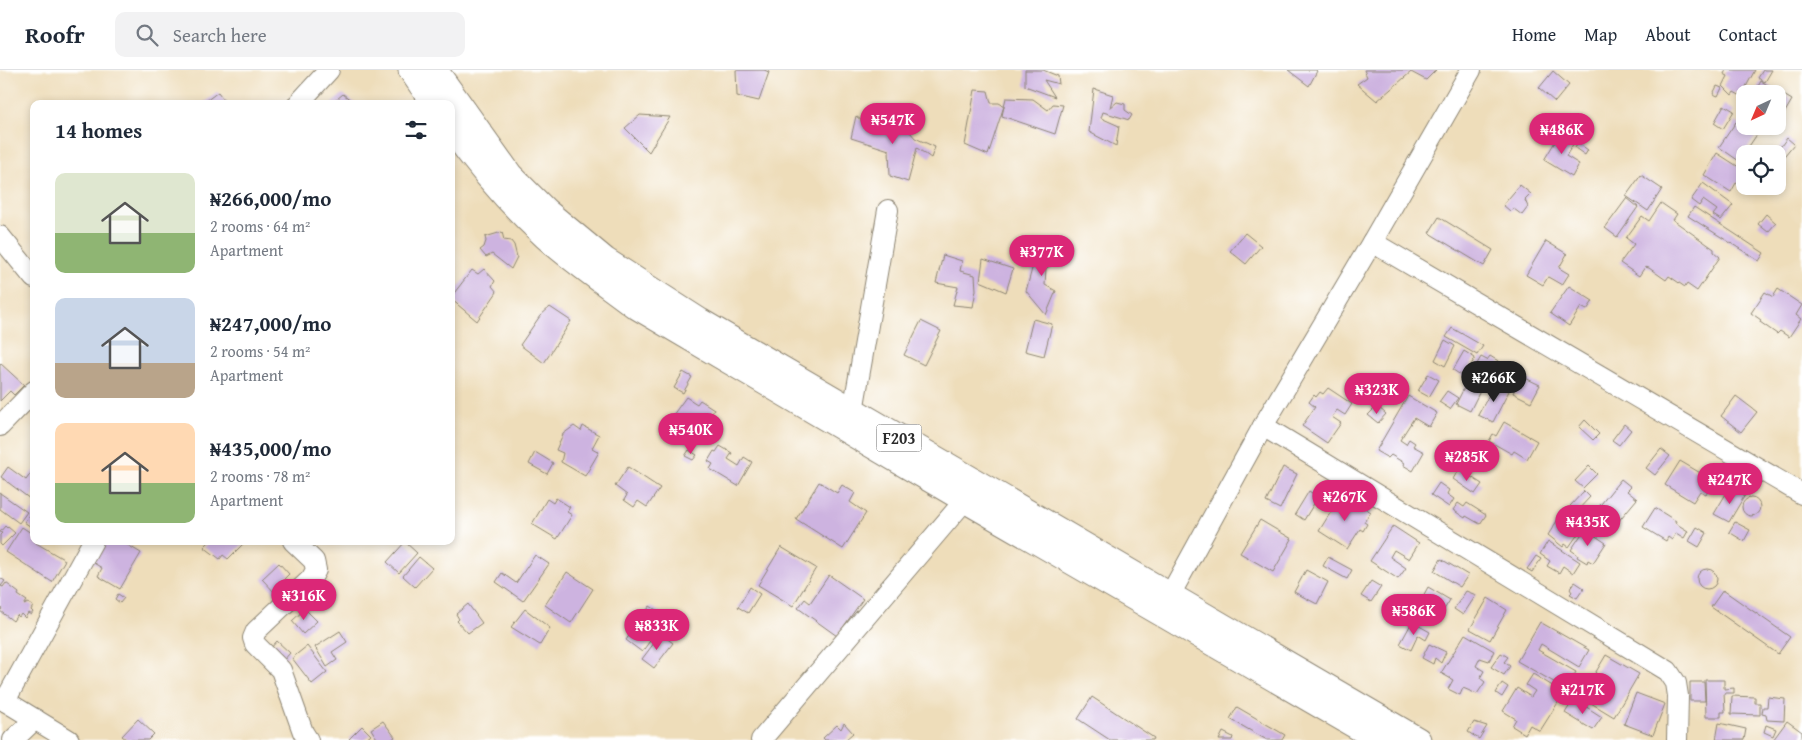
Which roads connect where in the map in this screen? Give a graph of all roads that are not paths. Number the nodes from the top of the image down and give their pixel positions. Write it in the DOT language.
graph roads {
  1 [pos="329,70"];
  2 [pos="411,70"];
  3 [pos="435,70"];
  4 [pos="1470,70"];
  5 [pos="302,100"];
  6 [pos="431,100"];
  7 [pos="455,141"];
  8 [pos="888,210"];
  9 [pos="0,236"];
  10 [pos="1372,242"];
  11 [pos="30,273"];
  12 [pos="30,395"];
  13 [pos="849,420"];
  14 [pos="0,426"];
  15 [pos="1263,426"];
  16 [pos="1802,494"];
  17 [pos="965,500"];
  18 [pos="91,545"];
  19 [pos="297,545"];
  20 [pos="1170,595"];
  21 [pos="2,699"];
  22 [pos="35,719"];
  23 [pos="14,740"];
  24 [pos="69,740"];
  25 [pos="308,740"];
  26 [pos="761,740"];
  27 [pos="1380,740"];
  28 [pos="1418,740"];
  29 [pos="1677,740"];
  1 -- 5 [label="street"];
  2 -- 6 [label="main road"];
  3 -- 13 [label="main road, F203"];
  4 -- 10 [label="street"];
  7 -- 13 [label="main road, F203"];
  8 -- 13 [label="street"];
  9 -- 11 [label="street"];
  10 -- 15 [label="street"];
  10 -- 16 [label="street"];
  12 -- 14 [label="street"];
  13 -- 17 [label="main road, F203"];
  13 -- 20 [label="main road, F203"];
  15 -- 20 [label="street"];
  15 -- 29 [label="street"];
  17 -- 26 [label="street"];
  17 -- 27 [label="main road, F203"];
  18 -- 21 [label="street"];
  19 -- 25 [label="street"];
  20 -- 28 [label="main road, F203"];
  21 -- 22 [label="street"];
  22 -- 23 [label="street"];
  22 -- 24 [label="street"];
}
